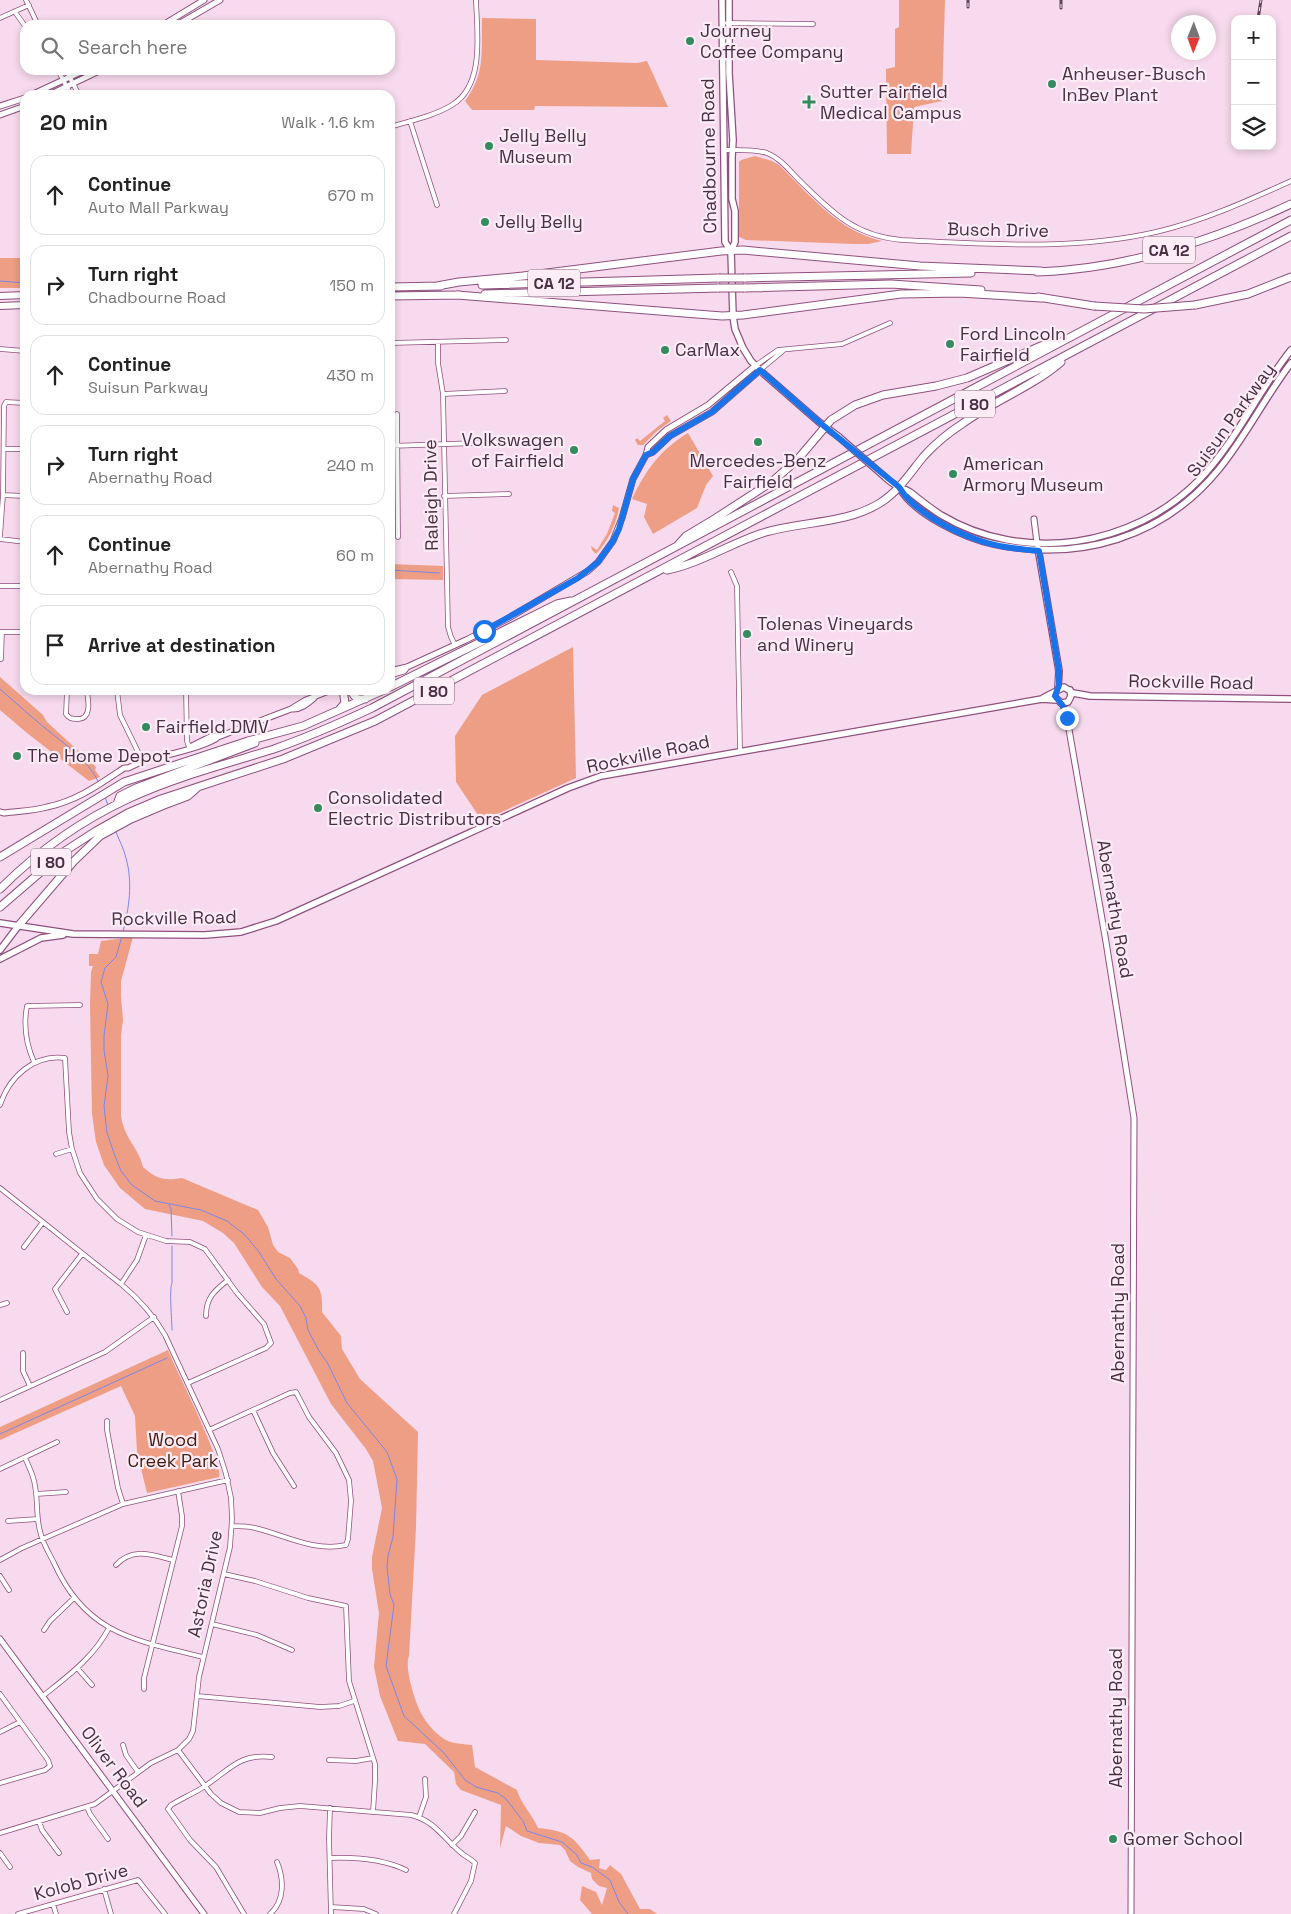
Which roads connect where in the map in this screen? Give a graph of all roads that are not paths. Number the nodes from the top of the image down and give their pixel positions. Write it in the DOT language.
graph roads {
  1 [pos="26,0"];
  2 [pos="204,0"];
  3 [pos="220,0"];
  4 [pos="476,0"];
  5 [pos="722,0"];
  6 [pos="728,0"];
  7 [pos="29,5"];
  8 [pos="15,12"];
  9 [pos="0,18"];
  10 [pos="21,20"];
  11 [pos="36,20"];
  12 [pos="175,20"];
  13 [pos="186,20"];
  14 [pos="725,23"];
  15 [pos="814,24"];
  16 [pos="60,75"];
  17 [pos="74,75"];
  18 [pos="91,75"];
  19 [pos="69,77"];
  20 [pos="63,80"];
  21 [pos="73,84"];
  22 [pos="67,87"];
  23 [pos="42,90"];
  24 [pos="60,90"];
  25 [pos="68,90"];
  26 [pos="76,90"];
  27 [pos="20,100"];
  28 [pos="0,106"];
  29 [pos="20,108"];
  30 [pos="0,115"];
  31 [pos="410,120"];
  32 [pos="395,125"];
  33 [pos="725,150"];
  34 [pos="732,150"];
  35 [pos="1291,181"];
  36 [pos="1291,204"];
  37 [pos="437,206"];
  38 [pos="1291,220"];
  39 [pos="1291,236"];
  40 [pos="731,251"];
  41 [pos="1041,272"];
  42 [pos="1291,277"];
  43 [pos="437,286"];
  44 [pos="395,287"];
  45 [pos="20,295"];
  46 [pos="457,295"];
  47 [pos="0,296"];
  48 [pos="395,296"];
  49 [pos="1042,298"];
  50 [pos="20,305"];
  51 [pos="0,306"];
  52 [pos="732,316"];
  53 [pos="890,323"];
  54 [pos="506,340"];
  55 [pos="1067,341"];
  56 [pos="395,342"];
  57 [pos="438,342"];
  58 [pos="0,349"];
  59 [pos="1291,350"];
  60 [pos="20,351"];
  61 [pos="1072,352"];
  62 [pos="1291,363"];
  63 [pos="758,368"];
  64 [pos="505,391"];
  65 [pos="443,394"];
  66 [pos="20,403"];
  67 [pos="397,414"];
  68 [pos="826,427"];
  69 [pos="506,442"];
  70 [pos="443,445"];
  71 [pos="397,446"];
  72 [pos="4,449"];
  73 [pos="20,449"];
  74 [pos="899,487"];
  75 [pos="509,494"];
  76 [pos="3,495"];
  77 [pos="20,496"];
  78 [pos="444,496"];
  79 [pos="918,503"];
  80 [pos="1034,519"];
  81 [pos="0,537"];
  82 [pos="398,537"];
  83 [pos="20,541"];
  84 [pos="1037,543"];
  85 [pos="675,547"];
  86 [pos="1039,551"];
  87 [pos="659,571"];
  88 [pos="731,572"];
  89 [pos="0,586"];
  90 [pos="20,586"];
  91 [pos="576,600"];
  92 [pos="1,632"];
  93 [pos="20,632"];
  94 [pos="455,645"];
  95 [pos="1,659"];
  96 [pos="407,667"];
  97 [pos="395,670"];
  98 [pos="1059,671"];
  99 [pos="395,674"];
  100 [pos="395,684"];
  101 [pos="1068,689"];
  102 [pos="1057,690"];
  103 [pos="66,695"];
  104 [pos="87,695"];
  105 [pos="118,695"];
  106 [pos="186,695"];
  107 [pos="320,695"];
  108 [pos="343,695"];
  109 [pos="354,695"];
  110 [pos="374,695"];
  111 [pos="1090,696"];
  112 [pos="368,698"];
  113 [pos="1042,699"];
  114 [pos="1291,699"];
  115 [pos="1070,700"];
  116 [pos="1059,701"];
  117 [pos="338,712"];
  118 [pos="1067,718"];
  119 [pos="285,731"];
  120 [pos="190,748"];
  121 [pos="740,751"];
  122 [pos="143,762"];
  123 [pos="117,804"];
  124 [pos="1,814"];
  125 [pos="109,827"];
  126 [pos="0,857"];
  127 [pos="0,889"];
  128 [pos="0,907"];
  129 [pos="0,923"];
  130 [pos="19,925"];
  131 [pos="73,934"];
  132 [pos="0,950"];
  133 [pos="0,959"];
  134 [pos="80,1005"];
  135 [pos="34,1062"];
  136 [pos="0,1105"];
  137 [pos="72,1150"];
  138 [pos="56,1154"];
  139 [pos="0,1188"];
  140 [pos="43,1222"];
  141 [pos="146,1235"];
  142 [pos="24,1247"];
  143 [pos="82,1254"];
  144 [pos="228,1280"];
  145 [pos="121,1284"];
  146 [pos="7,1303"];
  147 [pos="0,1305"];
  148 [pos="68,1312"];
  149 [pos="206,1316"];
  150 [pos="154,1317"];
  151 [pos="23,1353"];
  152 [pos="188,1383"];
  153 [pos="30,1386"];
  154 [pos="0,1400"];
  155 [pos="253,1410"];
  156 [pos="107,1422"];
  157 [pos="209,1430"];
  158 [pos="57,1442"];
  159 [pos="25,1458"];
  160 [pos="0,1469"];
  161 [pos="228,1480"];
  162 [pos="294,1486"];
  163 [pos="178,1490"];
  164 [pos="66,1492"];
  165 [pos="36,1494"];
  166 [pos="123,1504"];
  167 [pos="38,1519"];
  168 [pos="8,1521"];
  169 [pos="232,1526"];
  170 [pos="43,1538"];
  171 [pos="0,1560"];
  172 [pos="173,1560"];
  173 [pos="116,1565"];
  174 [pos="224,1574"];
  175 [pos="0,1576"];
  176 [pos="9,1590"];
  177 [pos="74,1598"];
  178 [pos="212,1624"];
  179 [pos="109,1628"];
  180 [pos="44,1630"];
  181 [pos="0,1639"];
  182 [pos="152,1644"];
  183 [pos="292,1650"];
  184 [pos="203,1657"];
  185 [pos="78,1669"];
  186 [pos="92,1685"];
  187 [pos="144,1689"];
  188 [pos="0,1694"];
  189 [pos="43,1696"];
  190 [pos="197,1696"];
  191 [pos="354,1701"];
  192 [pos="20,1722"];
  193 [pos="0,1732"];
  194 [pos="123,1745"];
  195 [pos="178,1750"];
  196 [pos="272,1757"];
  197 [pos="373,1758"];
  198 [pos="329,1760"];
  199 [pos="138,1772"];
  200 [pos="425,1779"];
  201 [pos="0,1783"];
  202 [pos="205,1786"];
  203 [pos="113,1791"];
  204 [pos="87,1807"];
  205 [pos="330,1808"];
  206 [pos="373,1812"];
  207 [pos="475,1812"];
  208 [pos="419,1817"];
  209 [pos="39,1821"];
  210 [pos="0,1833"];
  211 [pos="108,1839"];
  212 [pos="452,1845"];
  213 [pos="0,1853"];
  214 [pos="59,1853"];
  215 [pos="330,1858"];
  216 [pos="278,1862"];
  217 [pos="10,1867"];
  218 [pos="406,1870"];
  219 [pos="104,1889"];
  220 [pos="53,1904"];
  221 [pos="331,1907"];
  222 [pos="18,1914"];
  223 [pos="56,1914"];
  224 [pos="111,1914"];
  225 [pos="165,1914"];
  226 [pos="204,1914"];
  227 [pos="244,1914"];
  228 [pos="270,1914"];
  229 [pos="331,1914"];
  230 [pos="376,1914"];
  231 [pos="454,1914"];
  232 [pos="1131,1914"];
  1 -- 7 [label="street"];
  2 -- 12 [label="street"];
  3 -- 13 [label="street"];
  4 -- 31 [label="street"];
  5 -- 14 [label="main road, Chadbourne Road"];
  6 -- 14 [label="main road, Chadbourne Road"];
  7 -- 8 [label="street"];
  7 -- 11 [label="street"];
  8 -- 9 [label="street"];
  8 -- 10 [label="street"];
  14 -- 15 [label="street"];
  14 -- 33 [label="main road, Chadbourne Road"];
  14 -- 34 [label="main road, Chadbourne Road"];
  16 -- 20 [label="street"];
  17 -- 19 [label="street"];
  18 -- 21 [label="street"];
  19 -- 20 [label="street"];
  19 -- 21 [label="street"];
  20 -- 22 [label="street"];
  20 -- 23 [label="street"];
  21 -- 22 [label="street"];
  21 -- 26 [label="street"];
  22 -- 24 [label="street"];
  22 -- 25 [label="street"];
  27 -- 28 [label="street"];
  29 -- 30 [label="street"];
  31 -- 32 [label="street"];
  31 -- 37 [label="street"];
  33 -- 34 [label="street, Busch Drive"];
  33 -- 40 [label="main road, Chadbourne Road"];
  34 -- 35 [label="street, Busch Drive"];
  34 -- 40 [label="main road, Chadbourne Road"];
  36 -- 41 [label="highway, CA 12"];
  38 -- 55 [label="highway, I 80"];
  39 -- 61 [label="highway, I 80"];
  40 -- 41 [label="highway"];
  40 -- 43 [label="highway"];
  40 -- 52 [label="main road, Chadbourne Road"];
  41 -- 43 [label="highway, CA 12, bridge"];
  42 -- 49 [label="highway, CA 12, bridge"];
  43 -- 44 [label="highway, CA 12"];
  45 -- 47 [label="highway"];
  46 -- 48 [label="highway, CA 12"];
  46 -- 49 [label="highway, CA 12, bridge"];
  46 -- 52 [label="highway"];
  49 -- 52 [label="highway"];
  50 -- 51 [label="highway"];
  52 -- 63 [label="main road, Chadbourne Road"];
  53 -- 63 [label="street"];
  54 -- 57 [label="street"];
  55 -- 68 [label="highway"];
  55 -- 85 [label="highway, I 80"];
  56 -- 57 [label="street"];
  57 -- 65 [label="street, Raleigh Drive"];
  58 -- 60 [label="street"];
  59 -- 84 [label="main road, Suisun Parkway"];
  61 -- 74 [label="highway"];
  61 -- 87 [label="highway, I 80"];
  62 -- 86 [label="main road, Suisun Parkway"];
  63 -- 68 [label="main road, Chadbourne Road"];
  63 -- 94 [label="street"];
  64 -- 65 [label="street"];
  65 -- 70 [label="street, Raleigh Drive"];
  66 -- 72 [label="street"];
  67 -- 71 [label="street"];
  68 -- 74 [label="main road, Suisun Parkway, bridge"];
  68 -- 85 [label="highway"];
  69 -- 70 [label="street"];
  70 -- 71 [label="street"];
  70 -- 78 [label="street, Raleigh Drive"];
  71 -- 82 [label="street"];
  72 -- 73 [label="street"];
  72 -- 76 [label="street"];
  74 -- 79 [label="main road, Suisun Parkway"];
  74 -- 87 [label="highway"];
  75 -- 78 [label="street"];
  76 -- 77 [label="street"];
  76 -- 81 [label="street"];
  78 -- 94 [label="street, Raleigh Drive"];
  79 -- 84 [label="main road, Suisun Parkway"];
  79 -- 86 [label="main road, Suisun Parkway"];
  80 -- 84 [label="street"];
  81 -- 83 [label="street"];
  84 -- 86 [label="main road"];
  85 -- 91 [label="highway, I 80"];
  86 -- 98 [label="main road"];
  87 -- 125 [label="highway, I 80"];
  88 -- 121 [label="street"];
  89 -- 90 [label="street"];
  91 -- 100 [label="highway"];
  91 -- 123 [label="highway, I 80"];
  92 -- 93 [label="street"];
  92 -- 95 [label="street"];
  94 -- 96 [label="street"];
  96 -- 97 [label="street"];
  96 -- 99 [label="street"];
  98 -- 101 [label="main road"];
  98 -- 102 [label="main road"];
  101 -- 102 [label="main road"];
  101 -- 111 [label="main road, Rockville Road"];
  101 -- 115 [label="main road"];
  102 -- 113 [label="main road, Rockville Road"];
  102 -- 116 [label="main road"];
  103 -- 104 [label="street"];
  105 -- 122 [label="street"];
  106 -- 120 [label="street"];
  107 -- 120 [label="street"];
  108 -- 117 [label="highway"];
  109 -- 112 [label="highway"];
  110 -- 112 [label="highway"];
  111 -- 114 [label="main road, Rockville Road"];
  111 -- 115 [label="main road, Rockville Road"];
  112 -- 117 [label="highway"];
  113 -- 116 [label="main road, Rockville Road"];
  113 -- 121 [label="main road, Rockville Road"];
  115 -- 116 [label="main road"];
  115 -- 118 [label="street, Abernathy Road"];
  116 -- 118 [label="street, Abernathy Road"];
  117 -- 119 [label="highway"];
  118 -- 232 [label="street, Abernathy Road"];
  119 -- 123 [label="highway"];
  119 -- 126 [label="highway"];
  120 -- 122 [label="street"];
  121 -- 131 [label="main road, Rockville Road"];
  122 -- 124 [label="street"];
  123 -- 127 [label="highway, I 80"];
  125 -- 128 [label="highway, I 80"];
  125 -- 130 [label="highway"];
  129 -- 130 [label="main road, Rockville Road"];
  130 -- 131 [label="main road, Rockville Road"];
  130 -- 132 [label="main road"];
  131 -- 133 [label="main road"];
  134 -- 135 [label="street"];
  135 -- 136 [label="street"];
  135 -- 137 [label="street"];
  137 -- 138 [label="street"];
  137 -- 141 [label="street"];
  139 -- 140 [label="street, Astoria Drive"];
  140 -- 142 [label="street"];
  140 -- 143 [label="street, Astoria Drive"];
  141 -- 144 [label="street"];
  141 -- 145 [label="street"];
  143 -- 145 [label="street, Astoria Drive"];
  143 -- 148 [label="street"];
  144 -- 149 [label="street"];
  144 -- 152 [label="street"];
  145 -- 150 [label="street, Astoria Drive"];
  146 -- 147 [label="street"];
  150 -- 152 [label="street, Astoria Drive"];
  150 -- 153 [label="street"];
  151 -- 153 [label="street"];
  152 -- 157 [label="street, Astoria Drive"];
  153 -- 154 [label="street"];
  155 -- 157 [label="street"];
  155 -- 162 [label="street"];
  155 -- 169 [label="street"];
  156 -- 166 [label="street"];
  157 -- 161 [label="street, Astoria Drive"];
  158 -- 159 [label="street"];
  159 -- 160 [label="street"];
  159 -- 165 [label="street"];
  161 -- 163 [label="street"];
  161 -- 169 [label="street, Astoria Drive"];
  163 -- 166 [label="street"];
  163 -- 172 [label="street"];
  164 -- 165 [label="street"];
  165 -- 167 [label="street"];
  166 -- 170 [label="street"];
  167 -- 168 [label="street"];
  167 -- 170 [label="street"];
  169 -- 174 [label="street, Astoria Drive"];
  170 -- 171 [label="street"];
  170 -- 177 [label="street"];
  172 -- 173 [label="street"];
  172 -- 182 [label="street"];
  174 -- 178 [label="street, Astoria Drive"];
  174 -- 191 [label="street"];
  175 -- 176 [label="street"];
  177 -- 179 [label="street"];
  177 -- 180 [label="street"];
  178 -- 183 [label="street"];
  178 -- 184 [label="street, Astoria Drive"];
  179 -- 182 [label="street"];
  179 -- 185 [label="street"];
  181 -- 189 [label="street, Oliver Road"];
  182 -- 184 [label="street"];
  182 -- 187 [label="street"];
  184 -- 190 [label="street, Astoria Drive"];
  185 -- 186 [label="street"];
  185 -- 189 [label="street"];
  188 -- 192 [label="street"];
  189 -- 203 [label="street, Oliver Road"];
  190 -- 191 [label="street"];
  190 -- 195 [label="street, Astoria Drive"];
  191 -- 197 [label="street"];
  192 -- 193 [label="street"];
  192 -- 201 [label="street"];
  194 -- 199 [label="street"];
  195 -- 199 [label="street, Astoria Drive"];
  195 -- 202 [label="street"];
  196 -- 202 [label="street"];
  197 -- 198 [label="street"];
  197 -- 206 [label="street"];
  199 -- 203 [label="street, Astoria Drive"];
  200 -- 208 [label="street"];
  202 -- 205 [label="street"];
  202 -- 227 [label="street"];
  203 -- 204 [label="street, Astoria Drive"];
  203 -- 226 [label="street, Oliver Road"];
  204 -- 209 [label="street, Astoria Drive"];
  204 -- 211 [label="street"];
  205 -- 206 [label="street"];
  205 -- 215 [label="street"];
  206 -- 208 [label="street"];
  207 -- 212 [label="street"];
  208 -- 212 [label="street"];
  209 -- 210 [label="street, Astoria Drive"];
  209 -- 214 [label="street"];
  212 -- 231 [label="street"];
  213 -- 217 [label="street"];
  215 -- 218 [label="street"];
  215 -- 221 [label="street"];
  216 -- 228 [label="street"];
  219 -- 220 [label="street, Kolob Drive"];
  219 -- 224 [label="street"];
  219 -- 225 [label="street, Kolob Drive"];
  220 -- 222 [label="street, Kolob Drive"];
  220 -- 223 [label="street"];
  221 -- 229 [label="street"];
  221 -- 230 [label="street"];
}
